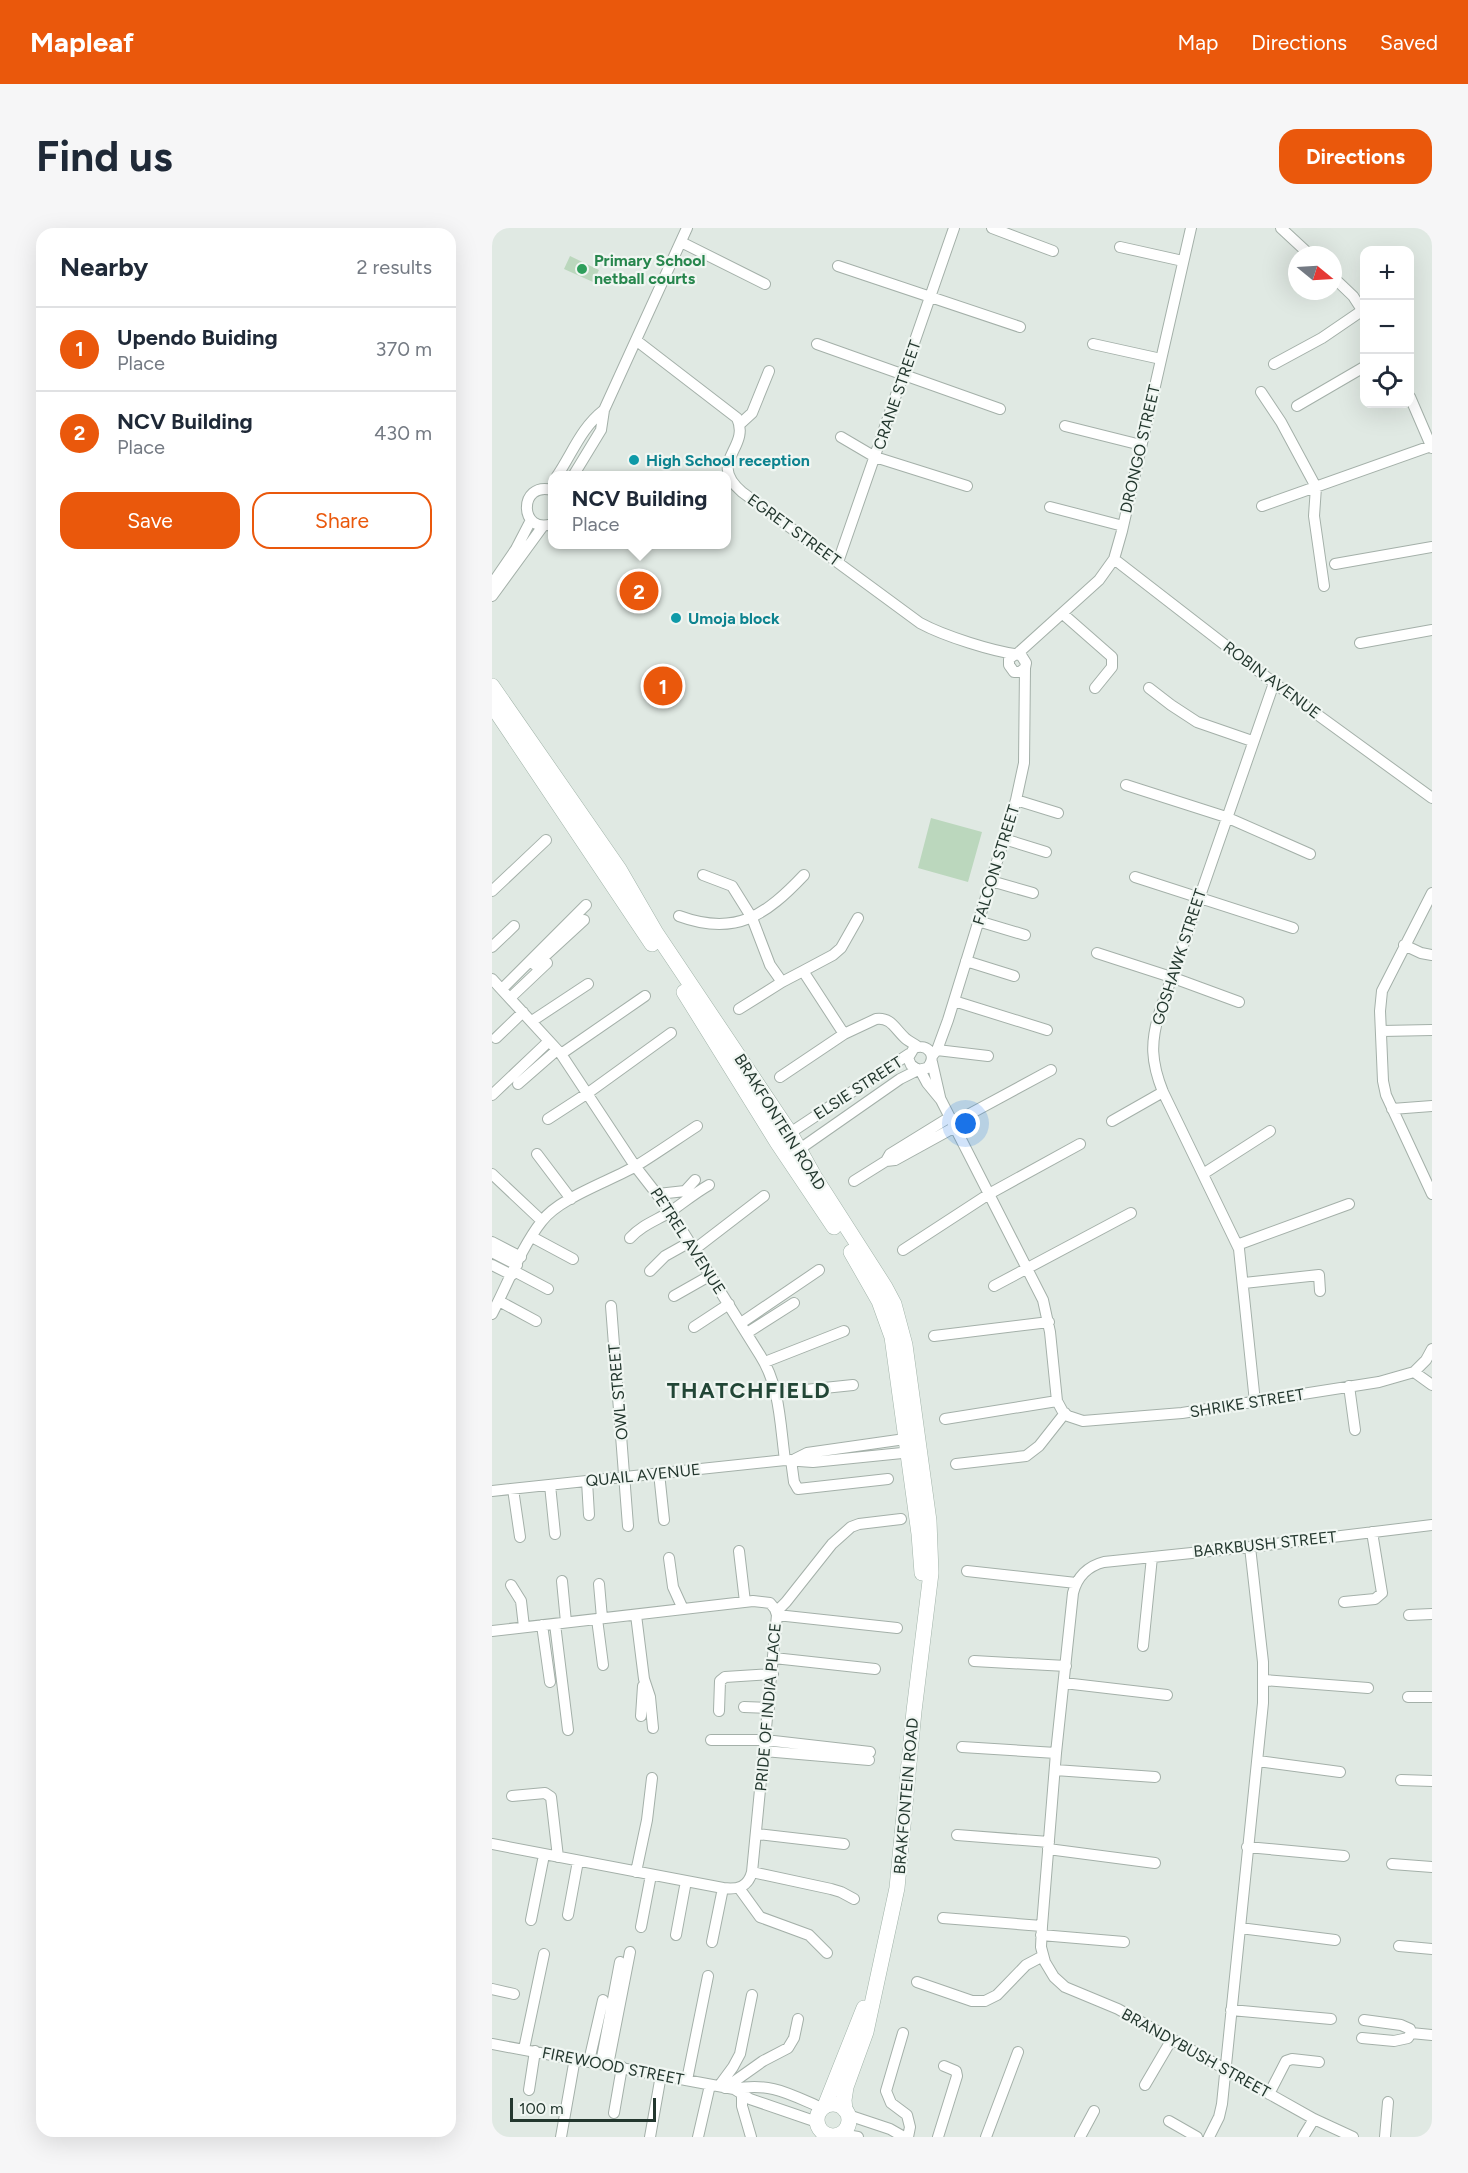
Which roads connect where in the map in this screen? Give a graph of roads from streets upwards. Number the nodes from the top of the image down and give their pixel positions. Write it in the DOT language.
graph roads {
  1 [pos="687,228"];
  2 [pos="954,228"];
  3 [pos="992,228"];
  4 [pos="1191,228"];
  5 [pos="1281,228"];
  6 [pos="681,242"];
  7 [pos="1300,246"];
  8 [pos="1120,247"];
  9 [pos="1053,251"];
  10 [pos="1183,261"];
  11 [pos="838,266"];
  12 [pos="765,284"];
  13 [pos="1342,286"];
  14 [pos="931,298"];
  15 [pos="1360,306"];
  16 [pos="1360,314"];
  17 [pos="1020,327"];
  18 [pos="637,341"];
  19 [pos="817,344"];
  20 [pos="1093,344"];
  21 [pos="1161,359"];
  22 [pos="1274,364"];
  23 [pos="1360,370"];
  24 [pos="769,371"];
  25 [pos="904,375"];
  26 [pos="1261,392"];
  27 [pos="1297,406"];
  28 [pos="1414,406"];
  29 [pos="1000,409"];
  30 [pos="604,410"];
  31 [pos="740,424"];
  32 [pos="1065,426"];
  33 [pos="841,437"];
  34 [pos="1141,445"];
  35 [pos="1432,447"];
  36 [pos="875,457"];
  37 [pos="560,471"];
  38 [pos="576,471"];
  39 [pos="727,471"];
  40 [pos="731,481"];
  41 [pos="967,486"];
  42 [pos="1316,487"];
  43 [pos="548,488"];
  44 [pos="1262,506"];
  45 [pos="1050,507"];
  46 [pos="531,520"];
  47 [pos="547,525"];
  48 [pos="1123,526"];
  49 [pos="1432,547"];
  50 [pos="1114,560"];
  51 [pos="838,562"];
  52 [pos="1335,564"];
  53 [pos="492,584"];
  54 [pos="1324,586"];
  55 [pos="492,596"];
  56 [pos="1063,614"];
  57 [pos="1432,630"];
  58 [pos="1360,643"];
  59 [pos="1017,662"];
  60 [pos="1274,683"];
  61 [pos="492,686"];
  62 [pos="1095,688"];
  63 [pos="1149,688"];
  64 [pos="492,705"];
  65 [pos="1252,741"];
  66 [pos="1126,784"];
  67 [pos="1432,798"];
  68 [pos="1016,800"];
  69 [pos="1058,813"];
  70 [pos="1226,817"];
  71 [pos="1004,839"];
  72 [pos="546,840"];
  73 [pos="1046,852"];
  74 [pos="1310,854"];
  75 [pos="804,874"];
  76 [pos="703,875"];
  77 [pos="1135,877"];
  78 [pos="991,881"];
  79 [pos="492,891"];
  80 [pos="1033,893"];
  81 [pos="1432,893"];
  82 [pos="1198,896"];
  83 [pos="586,905"];
  84 [pos="679,916"];
  85 [pos="752,918"];
  86 [pos="858,918"];
  87 [pos="584,921"];
  88 [pos="978,921"];
  89 [pos="514,926"];
  90 [pos="1293,928"];
  91 [pos="1025,935"];
  92 [pos="1404,945"];
  93 [pos="492,947"];
  94 [pos="1097,953"];
  95 [pos="1432,955"];
  96 [pos="553,956"];
  97 [pos="966,962"];
  98 [pos="803,971"];
  99 [pos="1014,976"];
  100 [pos="1171,976"];
  101 [pos="782,982"];
  102 [pos="588,984"];
  103 [pos="500,989"];
  104 [pos="645,996"];
  105 [pos="955,998"];
  106 [pos="1239,1002"];
  107 [pos="739,1009"];
  108 [pos="523,1012"];
  109 [pos="1035,1020"];
  110 [pos="531,1021"];
  111 [pos="1047,1030"];
  112 [pos="1382,1030"];
  113 [pos="1432,1030"];
  114 [pos="671,1033"];
  115 [pos="844,1034"];
  116 [pos="941,1036"];
  117 [pos="496,1038"];
  118 [pos="549,1041"];
  119 [pos="915,1049"];
  120 [pos="559,1052"];
  121 [pos="934,1056"];
  122 [pos="988,1056"];
  123 [pos="919,1070"];
  124 [pos="1051,1070"];
  125 [pos="780,1077"];
  126 [pos="518,1084"];
  127 [pos="1163,1092"];
  128 [pos="588,1093"];
  129 [pos="492,1095"];
  130 [pos="941,1100"];
  131 [pos="1432,1106"];
  132 [pos="1392,1109"];
  133 [pos="548,1119"];
  134 [pos="1112,1121"];
  135 [pos="953,1123"];
  136 [pos="697,1126"];
  137 [pos="1270,1131"];
  138 [pos="790,1133"];
  139 [pos="777,1142"];
  140 [pos="1080,1144"];
  141 [pos="537,1154"];
  142 [pos="794,1154"];
  143 [pos="635,1166"];
  144 [pos="492,1173"];
  145 [pos="1203,1174"];
  146 [pos="695,1180"];
  147 [pos="854,1181"];
  148 [pos="710,1185"];
  149 [pos="1431,1189"];
  150 [pos="658,1194"];
  151 [pos="990,1194"];
  152 [pos="764,1196"];
  153 [pos="571,1199"];
  154 [pos="1349,1204"];
  155 [pos="670,1211"];
  156 [pos="1131,1213"];
  157 [pos="542,1221"];
  158 [pos="532,1237"];
  159 [pos="630,1238"];
  160 [pos="492,1242"];
  161 [pos="692,1245"];
  162 [pos="1237,1245"];
  163 [pos="903,1250"];
  164 [pos="492,1252"];
  165 [pos="573,1259"];
  166 [pos="492,1265"];
  167 [pos="516,1267"];
  168 [pos="1028,1268"];
  169 [pos="819,1270"];
  170 [pos="650,1271"];
  171 [pos="711,1275"];
  172 [pos="1244,1283"];
  173 [pos="808,1285"];
  174 [pos="994,1286"];
  175 [pos="548,1288"];
  176 [pos="1320,1291"];
  177 [pos="675,1296"];
  178 [pos="499,1301"];
  179 [pos="794,1303"];
  180 [pos="729,1304"];
  181 [pos="611,1306"];
  182 [pos="492,1314"];
  183 [pos="536,1322"];
  184 [pos="1049,1322"];
  185 [pos="694,1327"];
  186 [pos="744,1328"];
  187 [pos="844,1331"];
  188 [pos="934,1336"];
  189 [pos="1432,1349"];
  190 [pos="765,1362"];
  191 [pos="1414,1372"];
  192 [pos="853,1385"];
  193 [pos="1432,1385"];
  194 [pos="1349,1386"];
  195 [pos="776,1393"];
  196 [pos="1057,1401"];
  197 [pos="1255,1402"];
  198 [pos="1065,1413"];
  199 [pos="945,1419"];
  200 [pos="1355,1430"];
  201 [pos="913,1445"];
  202 [pos="790,1460"];
  203 [pos="956,1464"];
  204 [pos="659,1473"];
  205 [pos="626,1477"];
  206 [pos="888,1479"];
  207 [pos="587,1481"];
  208 [pos="550,1485"];
  209 [pos="513,1489"];
  210 [pos="492,1491"];
  211 [pos="589,1515"];
  212 [pos="901,1519"];
  213 [pos="664,1520"];
  214 [pos="1432,1525"];
  215 [pos="628,1526"];
  216 [pos="1372,1532"];
  217 [pos="555,1534"];
  218 [pos="520,1537"];
  219 [pos="1250,1547"];
  220 [pos="739,1551"];
  221 [pos="1152,1557"];
  222 [pos="669,1558"];
  223 [pos="967,1571"];
  224 [pos="562,1581"];
  225 [pos="1076,1583"];
  226 [pos="599,1584"];
  227 [pos="511,1586"];
  228 [pos="745,1602"];
  229 [pos="1344,1602"];
  230 [pos="683,1609"];
  231 [pos="776,1614"];
  232 [pos="1432,1614"];
  233 [pos="636,1615"];
  234 [pos="1409,1615"];
  235 [pos="600,1619"];
  236 [pos="566,1622"];
  237 [pos="548,1625"];
  238 [pos="524,1627"];
  239 [pos="897,1628"];
  240 [pos="492,1631"];
  241 [pos="1143,1646"];
  242 [pos="774,1659"];
  243 [pos="974,1661"];
  244 [pos="603,1665"];
  245 [pos="1066,1666"];
  246 [pos="875,1669"];
  247 [pos="772,1674"];
  248 [pos="644,1679"];
  249 [pos="1264,1680"];
  250 [pos="549,1682"];
  251 [pos="1064,1683"];
  252 [pos="1368,1688"];
  253 [pos="1167,1695"];
  254 [pos="1408,1697"];
  255 [pos="1432,1697"];
  256 [pos="744,1707"];
  257 [pos="769,1708"];
  258 [pos="559,1709"];
  259 [pos="719,1711"];
  260 [pos="641,1716"];
  261 [pos="653,1728"];
  262 [pos="568,1730"];
  263 [pos="711,1740"];
  264 [pos="764,1746"];
  265 [pos="962,1746"];
  266 [pos="1056,1753"];
  267 [pos="870,1756"];
  268 [pos="1258,1761"];
  269 [pos="1055,1770"];
  270 [pos="1340,1772"];
  271 [pos="1155,1777"];
  272 [pos="652,1778"];
  273 [pos="1401,1780"];
  274 [pos="1432,1781"];
  275 [pos="512,1796"];
  276 [pos="757,1834"];
  277 [pos="957,1835"];
  278 [pos="492,1844"];
  279 [pos="844,1844"];
  280 [pos="1048,1845"];
  281 [pos="1247,1847"];
  282 [pos="544,1854"];
  283 [pos="1344,1856"];
  284 [pos="558,1857"];
  285 [pos="578,1861"];
  286 [pos="1155,1863"];
  287 [pos="1392,1864"];
  288 [pos="1432,1867"];
  289 [pos="644,1874"];
  290 [pos="752,1874"];
  291 [pos="686,1881"];
  292 [pos="731,1889"];
  293 [pos="854,1899"];
  294 [pos="637,1912"];
  295 [pos="568,1915"];
  296 [pos="943,1918"];
  297 [pos="531,1920"];
  298 [pos="641,1927"];
  299 [pos="1240,1928"];
  300 [pos="1042,1931"];
  301 [pos="676,1935"];
  302 [pos="788,1935"];
  303 [pos="1335,1940"];
  304 [pos="712,1942"];
  305 [pos="1124,1942"];
  306 [pos="1399,1946"];
  307 [pos="1432,1949"];
  308 [pos="630,1952"];
  309 [pos="827,1953"];
  310 [pos="544,1954"];
  311 [pos="1044,1959"];
  312 [pos="620,1962"];
  313 [pos="708,1976"];
  314 [pos="876,1981"];
  315 [pos="917,1982"];
  316 [pos="492,1989"];
  317 [pos="514,1994"];
  318 [pos="752,1995"];
  319 [pos="603,2000"];
  320 [pos="1231,2010"];
  321 [pos="798,2019"];
  322 [pos="1331,2019"];
  323 [pos="1364,2020"];
  324 [pos="903,2033"];
  325 [pos="1411,2033"];
  326 [pos="1432,2035"];
  327 [pos="1362,2038"];
  328 [pos="1172,2039"];
  329 [pos="492,2044"];
  330 [pos="524,2049"];
  331 [pos="536,2051"];
  332 [pos="1018,2052"];
  333 [pos="575,2058"];
  334 [pos="589,2061"];
  335 [pos="1007,2061"];
  336 [pos="1319,2062"];
  337 [pos="605,2064"];
  338 [pos="944,2066"];
  339 [pos="622,2067"];
  340 [pos="1226,2070"];
  341 [pos="661,2075"];
  342 [pos="687,2080"];
  343 [pos="1145,2085"];
  344 [pos="729,2088"];
  345 [pos="772,2088"];
  346 [pos="529,2090"];
  347 [pos="1269,2094"];
  348 [pos="1388,2102"];
  349 [pos="766,2105"];
  350 [pos="996,2107"];
  351 [pos="1094,2111"];
  352 [pos="614,2113"];
  353 [pos="847,2113"];
  354 [pos="1314,2119"];
  355 [pos="820,2121"];
  356 [pos="1169,2121"];
  357 [pos="879,2132"];
  358 [pos="837,2136"];
  359 [pos="561,2137"];
  360 [pos="650,2137"];
  361 [pos="698,2137"];
  362 [pos="751,2137"];
  363 [pos="858,2137"];
  364 [pos="904,2137"];
  365 [pos="908,2137"];
  366 [pos="938,2137"];
  367 [pos="986,2137"];
  368 [pos="1080,2137"];
  369 [pos="1197,2137"];
  370 [pos="1209,2137"];
  371 [pos="1303,2137"];
  372 [pos="1353,2137"];
  373 [pos="1385,2137"];
  1 -- 6 [label="street"];
  2 -- 14 [label="street, CRANE STREET"];
  3 -- 9 [label="street"];
  4 -- 10 [label="street, DRONGO STREET"];
  5 -- 7 [label="street"];
  6 -- 12 [label="street"];
  6 -- 18 [label="street"];
  8 -- 10 [label="street"];
  10 -- 21 [label="street, DRONGO STREET"];
  11 -- 14 [label="street"];
  13 -- 15 [label="street"];
  14 -- 17 [label="street"];
  14 -- 25 [label="street, CRANE STREET"];
  16 -- 22 [label="street"];
  18 -- 30 [label="street"];
  18 -- 31 [label="street"];
  19 -- 25 [label="street"];
  20 -- 21 [label="street"];
  21 -- 34 [label="street, DRONGO STREET"];
  23 -- 27 [label="street"];
  24 -- 31 [label="street"];
  25 -- 29 [label="street"];
  25 -- 36 [label="street, CRANE STREET"];
  26 -- 42 [label="street"];
  28 -- 35 [label="street"];
  30 -- 37 [label="street"];
  30 -- 38 [label="street"];
  31 -- 39 [label="street, EGRET STREET"];
  32 -- 34 [label="street"];
  33 -- 36 [label="street"];
  34 -- 48 [label="street, DRONGO STREET"];
  35 -- 42 [label="street"];
  36 -- 41 [label="street"];
  36 -- 51 [label="street, CRANE STREET"];
  40 -- 51 [label="street, EGRET STREET"];
  42 -- 44 [label="street"];
  42 -- 54 [label="street"];
  43 -- 46 [label="street"];
  45 -- 48 [label="street"];
  46 -- 47 [label="street"];
  46 -- 53 [label="street"];
  47 -- 55 [label="street"];
  48 -- 50 [label="street, DRONGO STREET"];
  49 -- 52 [label="street"];
  50 -- 56 [label="street, DRONGO STREET"];
  50 -- 60 [label="street, ROBIN AVENUE"];
  51 -- 59 [label="street, EGRET STREET"];
  56 -- 59 [label="street, DRONGO STREET"];
  56 -- 62 [label="street"];
  57 -- 58 [label="street"];
  59 -- 68 [label="street, FALCON STREET"];
  60 -- 65 [label="street, GOSHAWK STREET"];
  60 -- 67 [label="street, ROBIN AVENUE"];
  61 -- 138 [label="street, BRAKFONTEIN ROAD"];
  63 -- 65 [label="street"];
  64 -- 139 [label="street, BRAKFONTEIN ROAD"];
  65 -- 70 [label="street, GOSHAWK STREET"];
  66 -- 70 [label="street"];
  68 -- 69 [label="street"];
  68 -- 71 [label="street, FALCON STREET"];
  70 -- 74 [label="street"];
  70 -- 82 [label="street, GOSHAWK STREET"];
  71 -- 73 [label="street"];
  71 -- 78 [label="street, FALCON STREET"];
  72 -- 79 [label="street"];
  75 -- 85 [label="street"];
  76 -- 85 [label="street"];
  77 -- 82 [label="street"];
  78 -- 80 [label="street"];
  78 -- 88 [label="street, FALCON STREET"];
  81 -- 92 [label="street"];
  82 -- 90 [label="street"];
  82 -- 100 [label="street, GOSHAWK STREET"];
  83 -- 103 [label="street"];
  84 -- 85 [label="street"];
  85 -- 101 [label="street"];
  86 -- 98 [label="street"];
  87 -- 103 [label="street"];
  88 -- 91 [label="street"];
  88 -- 97 [label="street, FALCON STREET"];
  89 -- 93 [label="street"];
  92 -- 95 [label="street"];
  92 -- 112 [label="street"];
  94 -- 100 [label="street"];
  96 -- 103 [label="street"];
  97 -- 99 [label="street"];
  97 -- 105 [label="street, FALCON STREET"];
  98 -- 101 [label="street"];
  98 -- 115 [label="street"];
  100 -- 106 [label="street"];
  100 -- 127 [label="street, GOSHAWK STREET"];
  101 -- 107 [label="street"];
  102 -- 110 [label="street"];
  103 -- 108 [label="street, PETREL AVENUE"];
  104 -- 120 [label="street"];
  105 -- 109 [label="street"];
  105 -- 111 [label="street"];
  105 -- 116 [label="street, FALCON STREET"];
  108 -- 110 [label="street, PETREL AVENUE"];
  108 -- 117 [label="street"];
  110 -- 118 [label="street, PETREL AVENUE"];
  112 -- 113 [label="street"];
  112 -- 132 [label="street"];
  114 -- 128 [label="street"];
  115 -- 119 [label="street"];
  115 -- 125 [label="street"];
  116 -- 119 [label="street"];
  116 -- 121 [label="street, FALCON STREET"];
  118 -- 120 [label="street, PETREL AVENUE"];
  118 -- 129 [label="street"];
  119 -- 121 [label="street"];
  119 -- 123 [label="street"];
  119 -- 138 [label="street, ELSIE STREET"];
  120 -- 126 [label="street"];
  120 -- 128 [label="street, PETREL AVENUE"];
  121 -- 122 [label="street"];
  121 -- 123 [label="street"];
  121 -- 130 [label="street, FALCON STREET"];
  123 -- 130 [label="street, FALCON STREET"];
  123 -- 142 [label="street, ELSIE STREET"];
  124 -- 135 [label="street"];
  127 -- 134 [label="street"];
  127 -- 145 [label="street, GOSHAWK STREET"];
  128 -- 133 [label="street"];
  128 -- 143 [label="street, PETREL AVENUE"];
  130 -- 135 [label="street, FALCON STREET"];
  131 -- 132 [label="street"];
  132 -- 149 [label="street"];
  135 -- 147 [label="street"];
  135 -- 151 [label="street, FALCON STREET"];
  136 -- 143 [label="street"];
  137 -- 145 [label="street"];
  138 -- 139 [label="street, ELSIE STREET"];
  138 -- 142 [label="street, BRAKFONTEIN ROAD"];
  139 -- 142 [label="street, BRAKFONTEIN ROAD"];
  140 -- 151 [label="street"];
  141 -- 153 [label="street"];
  142 -- 201 [label="street, BRAKFONTEIN ROAD"];
  143 -- 150 [label="street, PETREL AVENUE"];
  143 -- 153 [label="street"];
  144 -- 157 [label="street"];
  145 -- 162 [label="street, GOSHAWK STREET"];
  146 -- 150 [label="street"];
  148 -- 155 [label="street"];
  150 -- 155 [label="street, PETREL AVENUE"];
  151 -- 163 [label="street"];
  151 -- 168 [label="street, FALCON STREET"];
  152 -- 161 [label="street"];
  153 -- 157 [label="street"];
  154 -- 162 [label="street"];
  155 -- 159 [label="street"];
  155 -- 161 [label="street, PETREL AVENUE"];
  156 -- 168 [label="street"];
  157 -- 158 [label="street"];
  158 -- 165 [label="street"];
  158 -- 167 [label="street"];
  160 -- 167 [label="street"];
  161 -- 170 [label="street"];
  161 -- 171 [label="street, PETREL AVENUE"];
  162 -- 172 [label="street, GOSHAWK STREET"];
  164 -- 167 [label="street"];
  166 -- 167 [label="street"];
  167 -- 175 [label="street"];
  167 -- 178 [label="street"];
  168 -- 174 [label="street"];
  168 -- 184 [label="street, FALCON STREET"];
  169 -- 186 [label="street"];
  171 -- 177 [label="street"];
  171 -- 180 [label="street, PETREL AVENUE"];
  172 -- 176 [label="street"];
  172 -- 197 [label="street, GOSHAWK STREET"];
  173 -- 186 [label="street"];
  178 -- 182 [label="street"];
  178 -- 183 [label="street"];
  179 -- 186 [label="street"];
  180 -- 185 [label="street"];
  180 -- 186 [label="street, PETREL AVENUE"];
  181 -- 205 [label="street, OWL STREET"];
  184 -- 188 [label="street"];
  184 -- 196 [label="street, FALCON STREET"];
  186 -- 190 [label="street, PETREL AVENUE"];
  187 -- 190 [label="street"];
  189 -- 191 [label="street"];
  190 -- 195 [label="street, PETREL AVENUE"];
  191 -- 193 [label="street"];
  191 -- 194 [label="street, SHRIKE STREET"];
  192 -- 195 [label="street"];
  194 -- 197 [label="street, SHRIKE STREET"];
  194 -- 200 [label="street"];
  195 -- 202 [label="street, PETREL AVENUE"];
  196 -- 198 [label="street"];
  196 -- 199 [label="street"];
  197 -- 198 [label="street, SHRIKE STREET"];
  198 -- 203 [label="street"];
  201 -- 202 [label="street, QUAIL AVENUE"];
  201 -- 314 [label="street, BRAKFONTEIN ROAD"];
  202 -- 204 [label="street, QUAIL AVENUE"];
  202 -- 206 [label="street, PETREL AVENUE"];
  204 -- 205 [label="street, QUAIL AVENUE"];
  204 -- 213 [label="street"];
  205 -- 207 [label="street, QUAIL AVENUE"];
  205 -- 215 [label="street, OWL STREET"];
  207 -- 208 [label="street, QUAIL AVENUE"];
  207 -- 211 [label="street"];
  208 -- 209 [label="street, QUAIL AVENUE"];
  208 -- 217 [label="street"];
  209 -- 210 [label="street, QUAIL AVENUE"];
  209 -- 218 [label="street"];
  212 -- 231 [label="street"];
  214 -- 216 [label="street, BARKBUSH STREET"];
  216 -- 219 [label="street, BARKBUSH STREET"];
  216 -- 229 [label="street"];
  219 -- 221 [label="street, BARKBUSH STREET"];
  219 -- 249 [label="street"];
  220 -- 228 [label="street"];
  221 -- 225 [label="street, BARKBUSH STREET"];
  221 -- 241 [label="street"];
  222 -- 230 [label="street"];
  223 -- 225 [label="street"];
  224 -- 236 [label="street"];
  225 -- 245 [label="street"];
  226 -- 235 [label="street"];
  227 -- 238 [label="street"];
  228 -- 230 [label="street, PRIDE OF INDIA PLACE"];
  228 -- 231 [label="street, PRIDE OF INDIA PLACE"];
  230 -- 233 [label="street, PRIDE OF INDIA PLACE"];
  231 -- 239 [label="street"];
  231 -- 242 [label="street, PRIDE OF INDIA PLACE"];
  232 -- 234 [label="street"];
  233 -- 235 [label="street, PRIDE OF INDIA PLACE"];
  233 -- 248 [label="street"];
  235 -- 236 [label="street, PRIDE OF INDIA PLACE"];
  235 -- 244 [label="street"];
  236 -- 237 [label="street, PRIDE OF INDIA PLACE"];
  237 -- 238 [label="street, PRIDE OF INDIA PLACE"];
  237 -- 250 [label="street"];
  237 -- 258 [label="street"];
  237 -- 262 [label="street"];
  238 -- 240 [label="street, PRIDE OF INDIA PLACE"];
  242 -- 246 [label="street"];
  242 -- 247 [label="street, PRIDE OF INDIA PLACE"];
  243 -- 245 [label="street"];
  245 -- 251 [label="street"];
  247 -- 257 [label="street, PRIDE OF INDIA PLACE"];
  247 -- 259 [label="street"];
  248 -- 260 [label="street"];
  248 -- 261 [label="street"];
  249 -- 252 [label="street"];
  249 -- 268 [label="street"];
  251 -- 253 [label="street"];
  251 -- 266 [label="street"];
  254 -- 255 [label="street"];
  256 -- 257 [label="street"];
  257 -- 264 [label="street, PRIDE OF INDIA PLACE"];
  263 -- 264 [label="street"];
  264 -- 267 [label="street"];
  264 -- 276 [label="street, PRIDE OF INDIA PLACE"];
  265 -- 266 [label="street"];
  266 -- 269 [label="street"];
  268 -- 270 [label="street"];
  268 -- 281 [label="street"];
  269 -- 271 [label="street"];
  269 -- 280 [label="street"];
  272 -- 289 [label="street"];
  273 -- 274 [label="street"];
  275 -- 284 [label="street"];
  276 -- 279 [label="street"];
  276 -- 290 [label="street, PRIDE OF INDIA PLACE"];
  277 -- 280 [label="street"];
  278 -- 282 [label="street"];
  280 -- 286 [label="street"];
  280 -- 300 [label="street"];
  281 -- 283 [label="street"];
  281 -- 299 [label="street"];
  282 -- 284 [label="street"];
  282 -- 297 [label="street"];
  284 -- 285 [label="street"];
  285 -- 289 [label="street"];
  285 -- 295 [label="street"];
  287 -- 288 [label="street"];
  289 -- 291 [label="street"];
  289 -- 294 [label="street"];
  289 -- 298 [label="street"];
  290 -- 292 [label="street"];
  290 -- 293 [label="street"];
  291 -- 292 [label="street"];
  291 -- 301 [label="street"];
  292 -- 302 [label="street"];
  292 -- 304 [label="street"];
  292 -- 309 [label="street"];
  296 -- 300 [label="street"];
  299 -- 303 [label="street"];
  299 -- 320 [label="street"];
  300 -- 305 [label="street"];
  300 -- 311 [label="street"];
  306 -- 307 [label="street"];
  308 -- 337 [label="street"];
  310 -- 330 [label="street"];
  311 -- 315 [label="street"];
  311 -- 328 [label="street, BRANDYBUSH STREET"];
  312 -- 337 [label="street"];
  313 -- 342 [label="street"];
  314 -- 353 [label="street, BRAKFONTEIN ROAD"];
  314 -- 355 [label="street, BRAKFONTEIN ROAD"];
  316 -- 317 [label="street"];
  318 -- 344 [label="street"];
  319 -- 334 [label="street"];
  320 -- 322 [label="street"];
  320 -- 340 [label="street"];
  321 -- 344 [label="street"];
  323 -- 325 [label="street"];
  324 -- 365 [label="street"];
  325 -- 326 [label="street"];
  325 -- 327 [label="street"];
  328 -- 340 [label="street, BRANDYBUSH STREET"];
  328 -- 343 [label="street"];
  329 -- 330 [label="street, FIREWOOD STREET"];
  330 -- 331 [label="street, FIREWOOD STREET"];
  331 -- 333 [label="street, FIREWOOD STREET"];
  331 -- 346 [label="street"];
  332 -- 350 [label="street"];
  333 -- 334 [label="street, FIREWOOD STREET"];
  333 -- 359 [label="street"];
  334 -- 337 [label="street, FIREWOOD STREET"];
  335 -- 350 [label="street"];
  336 -- 347 [label="street"];
  337 -- 339 [label="street, FIREWOOD STREET"];
  338 -- 366 [label="street"];
  339 -- 341 [label="street, FIREWOOD STREET"];
  339 -- 352 [label="street"];
  340 -- 347 [label="street, BRANDYBUSH STREET"];
  340 -- 370 [label="street"];
  341 -- 342 [label="street, FIREWOOD STREET"];
  341 -- 360 [label="street"];
  342 -- 344 [label="street, FIREWOOD STREET"];
  344 -- 345 [label="street, FIREWOOD STREET"];
  344 -- 349 [label="street, FIREWOOD STREET"];
  344 -- 361 [label="street"];
  344 -- 362 [label="street"];
  345 -- 349 [label="street"];
  345 -- 355 [label="street, FIREWOOD STREET"];
  347 -- 354 [label="street, BRANDYBUSH STREET"];
  348 -- 373 [label="street"];
  349 -- 355 [label="street, FIREWOOD STREET"];
  350 -- 367 [label="street"];
  351 -- 368 [label="street"];
  353 -- 355 [label="street"];
  353 -- 357 [label="street"];
  353 -- 358 [label="street"];
  354 -- 371 [label="street"];
  354 -- 372 [label="street, BRANDYBUSH STREET"];
  355 -- 358 [label="street"];
  356 -- 369 [label="street"];
  357 -- 364 [label="street"];
  358 -- 363 [label="street"];
}
